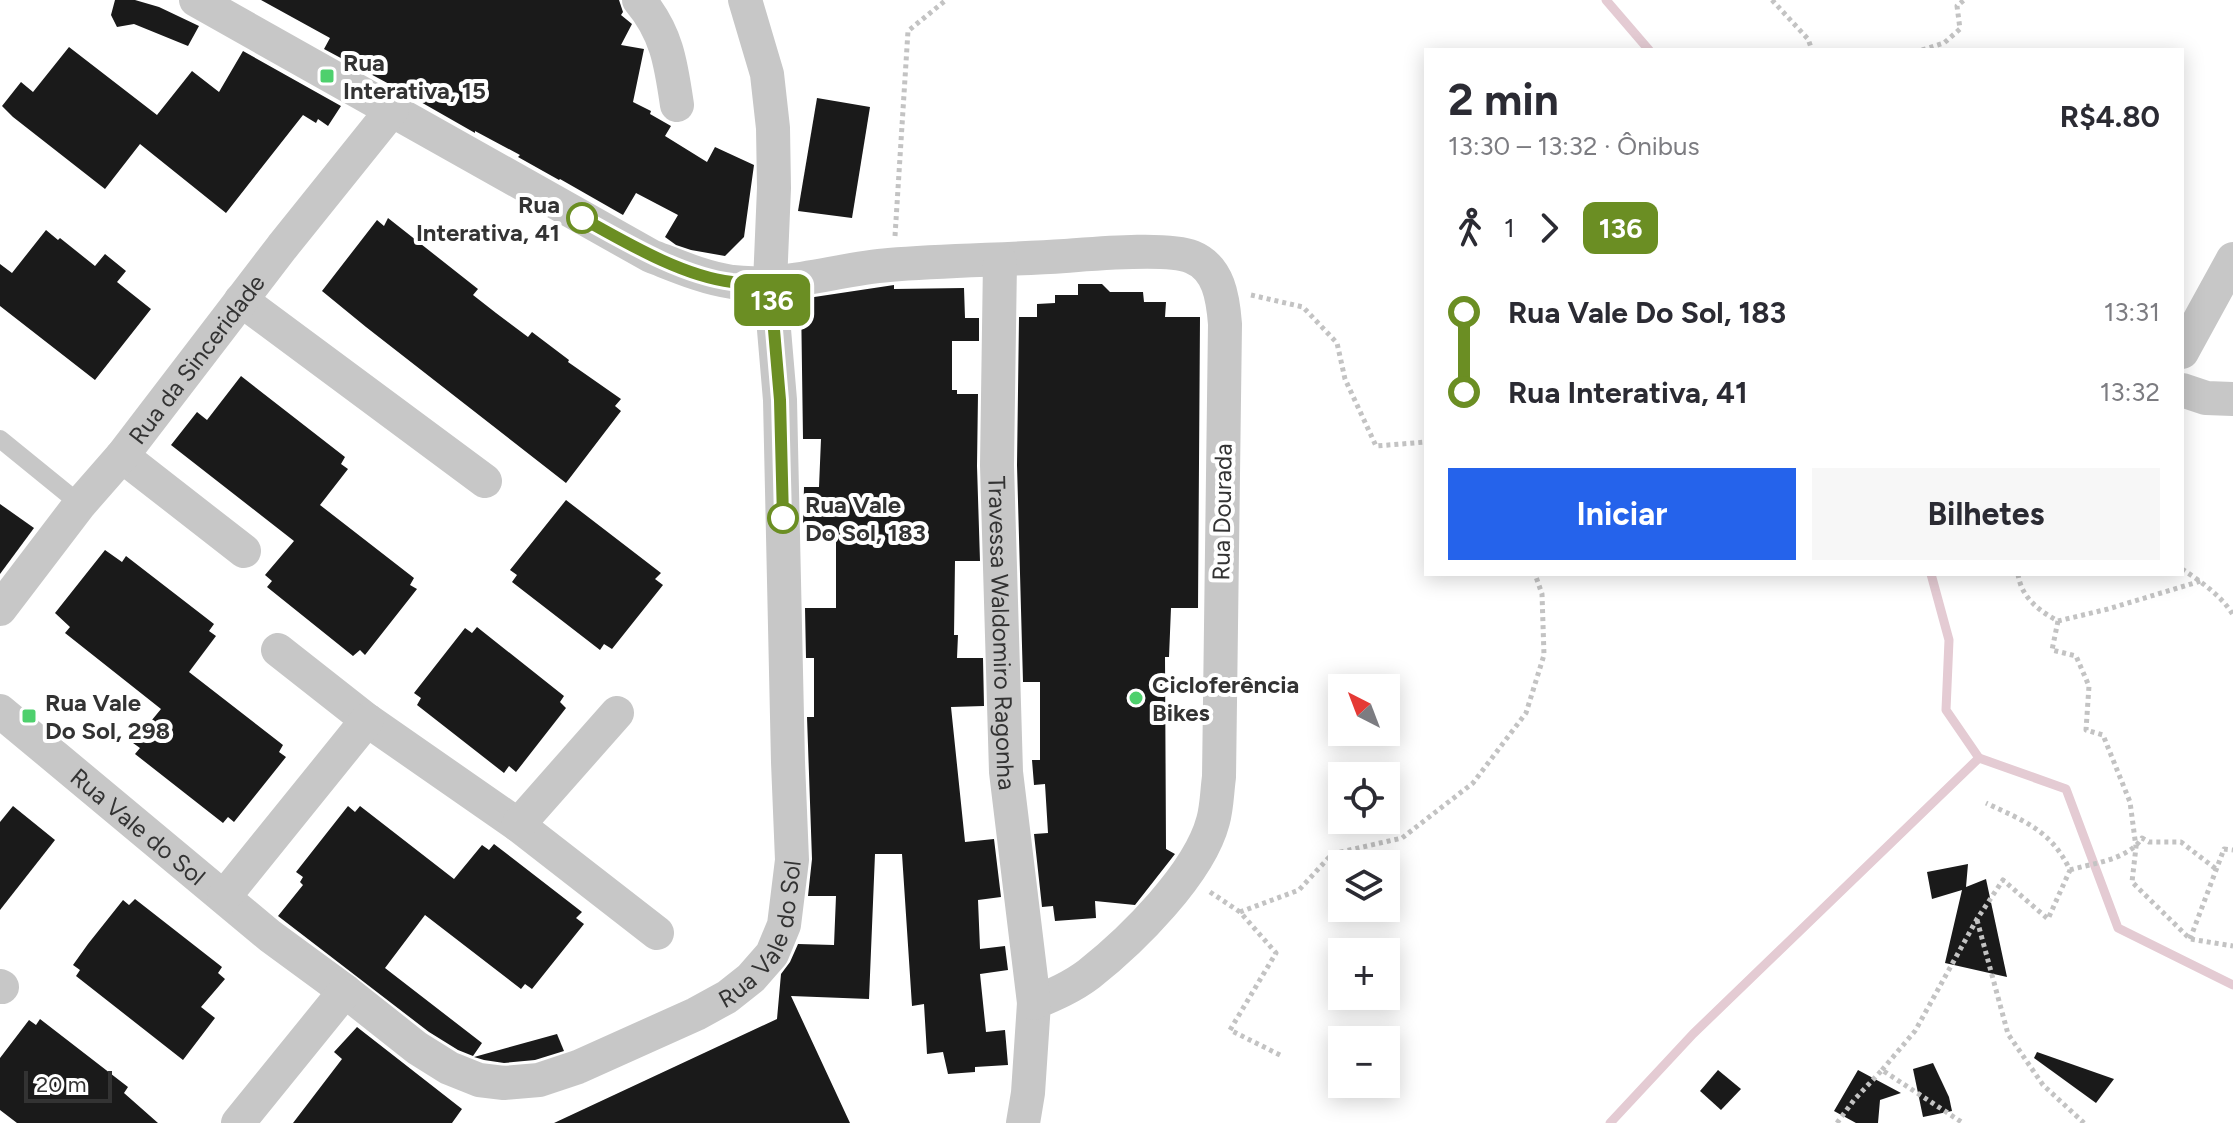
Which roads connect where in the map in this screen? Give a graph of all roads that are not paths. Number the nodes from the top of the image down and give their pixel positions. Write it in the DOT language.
graph roads {
  1 [pos="196,0"];
  2 [pos="639,0"];
  3 [pos="745,0"];
  4 [pos="677,105"];
  5 [pos="392,110"];
  6 [pos="2233,259"];
  7 [pos="1000,261"];
  8 [pos="770,283"];
  9 [pos="241,300"];
  10 [pos="2184,348"];
  11 [pos="2184,391"];
  12 [pos="2233,399"];
  13 [pos="0,439"];
  14 [pos="122,456"];
  15 [pos="485,481"];
  16 [pos="80,504"];
  17 [pos="244,551"];
  18 [pos="0,609"];
  19 [pos="278,650"];
  20 [pos="0,711"];
  21 [pos="617,713"];
  22 [pos="367,720"];
  23 [pos="518,825"];
  24 [pos="224,897"];
  25 [pos="657,933"];
  26 [pos="345,991"];
  27 [pos="1034,1003"];
  28 [pos="238,1123"];
  29 [pos="1023,1123"];
  1 -- 5 [label="street"];
  2 -- 4 [label="street"];
  3 -- 8 [label="street, Rua Vale do Sol"];
  5 -- 8 [label="street"];
  5 -- 9 [label="street, Rua da Sinceridade"];
  6 -- 10 [label="street"];
  7 -- 8 [label="street"];
  7 -- 27 [label="street, Travessa Waldomiro Ragonha"];
  7 -- 27 [label="street, Rua Dourada"];
  8 -- 26 [label="street, Rua Vale do Sol"];
  9 -- 14 [label="street, Rua da Sinceridade"];
  9 -- 15 [label="street"];
  11 -- 12 [label="street"];
  13 -- 16 [label="lane"];
  14 -- 16 [label="street, Rua da Sinceridade"];
  14 -- 17 [label="street"];
  16 -- 18 [label="street, Rua da Sinceridade"];
  19 -- 22 [label="street"];
  20 -- 24 [label="street, Rua Vale do Sol"];
  21 -- 23 [label="street"];
  22 -- 23 [label="street"];
  22 -- 24 [label="street"];
  23 -- 25 [label="street"];
  24 -- 26 [label="street, Rua Vale do Sol"];
  26 -- 28 [label="street"];
  27 -- 29 [label="street"];
}
